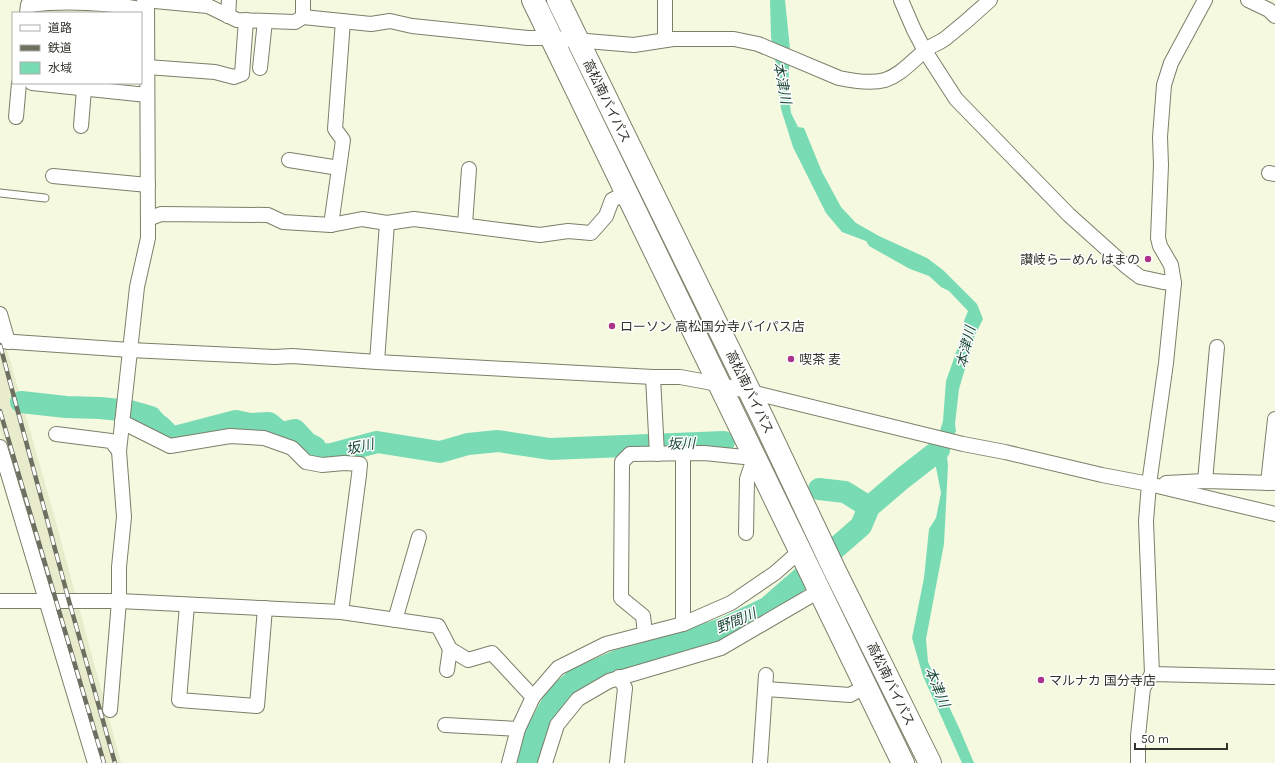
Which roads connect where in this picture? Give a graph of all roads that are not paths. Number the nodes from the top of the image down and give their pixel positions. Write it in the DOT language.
graph roads {
  1 [pos="229,0"];
  2 [pos="303,0"];
  3 [pos="533,0"];
  4 [pos="558,0"];
  5 [pos="665,0"];
  6 [pos="901,0"];
  7 [pos="990,0"];
  8 [pos="1205,0"];
  9 [pos="1248,0"];
  10 [pos="146,3"];
  11 [pos="27,12"];
  12 [pos="228,16"];
  13 [pos="1275,16"];
  14 [pos="303,17"];
  15 [pos="246,20"];
  16 [pos="265,21"];
  17 [pos="343,21"];
  18 [pos="144,38"];
  19 [pos="552,38"];
  20 [pos="577,40"];
  21 [pos="665,40"];
  22 [pos="925,51"];
  23 [pos="147,68"];
  24 [pos="260,68"];
  25 [pos="19,84"];
  26 [pos="42,84"];
  27 [pos="84,88"];
  28 [pos="147,95"];
  29 [pos="16,117"];
  30 [pos="81,126"];
  31 [pos="289,160"];
  32 [pos="339,168"];
  33 [pos="469,169"];
  34 [pos="53,176"];
  35 [pos="148,185"];
  36 [pos="0,193"];
  37 [pos="626,193"];
  38 [pos="45,198"];
  39 [pos="148,219"];
  40 [pos="386,223"];
  41 [pos="465,224"];
  42 [pos="331,225"];
  43 [pos="1174,283"];
  44 [pos="0,314"];
  45 [pos="4,341"];
  46 [pos="1217,347"];
  47 [pos="130,350"];
  48 [pos="377,362"];
  49 [pos="653,377"];
  50 [pos="718,384"];
  51 [pos="750,392"];
  52 [pos="123,415"];
  53 [pos="1275,419"];
  54 [pos="56,434"];
  55 [pos="656,446"];
  56 [pos="0,447"];
  57 [pos="119,451"];
  58 [pos="683,453"];
  59 [pos="754,458"];
  60 [pos="1205,481"];
  61 [pos="1272,483"];
  62 [pos="1149,484"];
  63 [pos="1275,514"];
  64 [pos="746,533"];
  65 [pos="419,537"];
  66 [pos="800,550"];
  67 [pos="818,588"];
  68 [pos="0,601"];
  69 [pos="119,601"];
  70 [pos="46,602"];
  71 [pos="187,604"];
  72 [pos="265,608"];
  73 [pos="341,612"];
  74 [pos="395,620"];
  75 [pos="683,624"];
  76 [pos="645,633"];
  77 [pos="450,649"];
  78 [pos="447,670"];
  79 [pos="1152,674"];
  80 [pos="766,675"];
  81 [pos="619,677"];
  82 [pos="1275,677"];
  83 [pos="866,686"];
  84 [pos="766,689"];
  85 [pos="533,697"];
  86 [pos="110,710"];
  87 [pos="445,725"];
  88 [pos="518,729"];
  89 [pos="95,763"];
  90 [pos="509,763"];
  91 [pos="545,763"];
  92 [pos="617,763"];
  93 [pos="760,763"];
  94 [pos="903,763"];
  95 [pos="930,763"];
  96 [pos="1138,763"];
  1 -- 12 [label="street"];
  2 -- 14 [label="street"];
  3 -- 19 [label="highway, 高松南バイパス"];
  4 -- 20 [label="highway, 高松南バイパス"];
  5 -- 21 [label="street"];
  6 -- 22 [label="street"];
  7 -- 22 [label="street"];
  8 -- 43 [label="street"];
  9 -- 13 [label="street"];
  10 -- 11 [label="street"];
  10 -- 12 [label="street"];
  10 -- 18 [label="street"];
  12 -- 15 [label="street"];
  14 -- 16 [label="street"];
  14 -- 17 [label="street"];
  15 -- 16 [label="street"];
  15 -- 23 [label="street"];
  16 -- 24 [label="street"];
  17 -- 19 [label="street"];
  17 -- 32 [label="street"];
  18 -- 23 [label="street"];
  19 -- 20 [label="street"];
  19 -- 37 [label="highway, 高松南バイパス"];
  20 -- 21 [label="street"];
  20 -- 51 [label="highway, 高松南バイパス"];
  21 -- 22 [label="street"];
  22 -- 43 [label="street"];
  23 -- 28 [label="street"];
  25 -- 29 [label="street"];
  26 -- 27 [label="street"];
  27 -- 28 [label="street"];
  27 -- 30 [label="street"];
  28 -- 35 [label="street"];
  31 -- 32 [label="street"];
  32 -- 42 [label="street"];
  33 -- 41 [label="street"];
  34 -- 35 [label="street"];
  35 -- 39 [label="street"];
  36 -- 38 [label="lane"];
  37 -- 41 [label="street"];
  37 -- 50 [label="highway, 高松南バイパス"];
  39 -- 42 [label="street"];
  39 -- 47 [label="street"];
  40 -- 41 [label="street"];
  40 -- 42 [label="street"];
  40 -- 48 [label="street"];
  43 -- 62 [label="street"];
  44 -- 45 [label="street"];
  45 -- 47 [label="street"];
  46 -- 60 [label="street"];
  47 -- 48 [label="street"];
  47 -- 52 [label="street"];
  48 -- 49 [label="street"];
  49 -- 50 [label="street"];
  49 -- 55 [label="street"];
  50 -- 51 [label="street"];
  50 -- 59 [label="highway, 高松南バイパス"];
  51 -- 62 [label="street"];
  51 -- 95 [label="highway, 高松南バイパス"];
  52 -- 57 [label="street"];
  52 -- 73 [label="street"];
  53 -- 61 [label="street"];
  54 -- 57 [label="street"];
  55 -- 58 [label="street"];
  55 -- 76 [label="street"];
  56 -- 70 [label="street"];
  57 -- 69 [label="street"];
  58 -- 59 [label="street"];
  58 -- 75 [label="street"];
  59 -- 64 [label="street"];
  59 -- 66 [label="highway, 高松南バイパス"];
  60 -- 61 [label="street"];
  60 -- 62 [label="street"];
  62 -- 63 [label="street"];
  62 -- 79 [label="street"];
  65 -- 74 [label="street"];
  66 -- 67 [label="highway, 高松南バイパス"];
  66 -- 75 [label="street"];
  67 -- 81 [label="street"];
  67 -- 83 [label="highway, 高松南バイパス"];
  68 -- 70 [label="street"];
  69 -- 70 [label="street"];
  69 -- 71 [label="street"];
  69 -- 86 [label="street"];
  70 -- 89 [label="street"];
  71 -- 72 [label="street"];
  71 -- 72 [label="street"];
  72 -- 73 [label="street"];
  73 -- 74 [label="street"];
  74 -- 77 [label="street"];
  75 -- 76 [label="street"];
  76 -- 85 [label="street"];
  77 -- 78 [label="street"];
  77 -- 85 [label="street"];
  79 -- 82 [label="street"];
  79 -- 96 [label="street"];
  80 -- 84 [label="street"];
  81 -- 91 [label="street"];
  81 -- 92 [label="street"];
  83 -- 84 [label="street"];
  83 -- 94 [label="highway, 高松南バイパス"];
  84 -- 93 [label="street"];
  85 -- 88 [label="street"];
  87 -- 88 [label="street"];
  88 -- 90 [label="street"];
}
